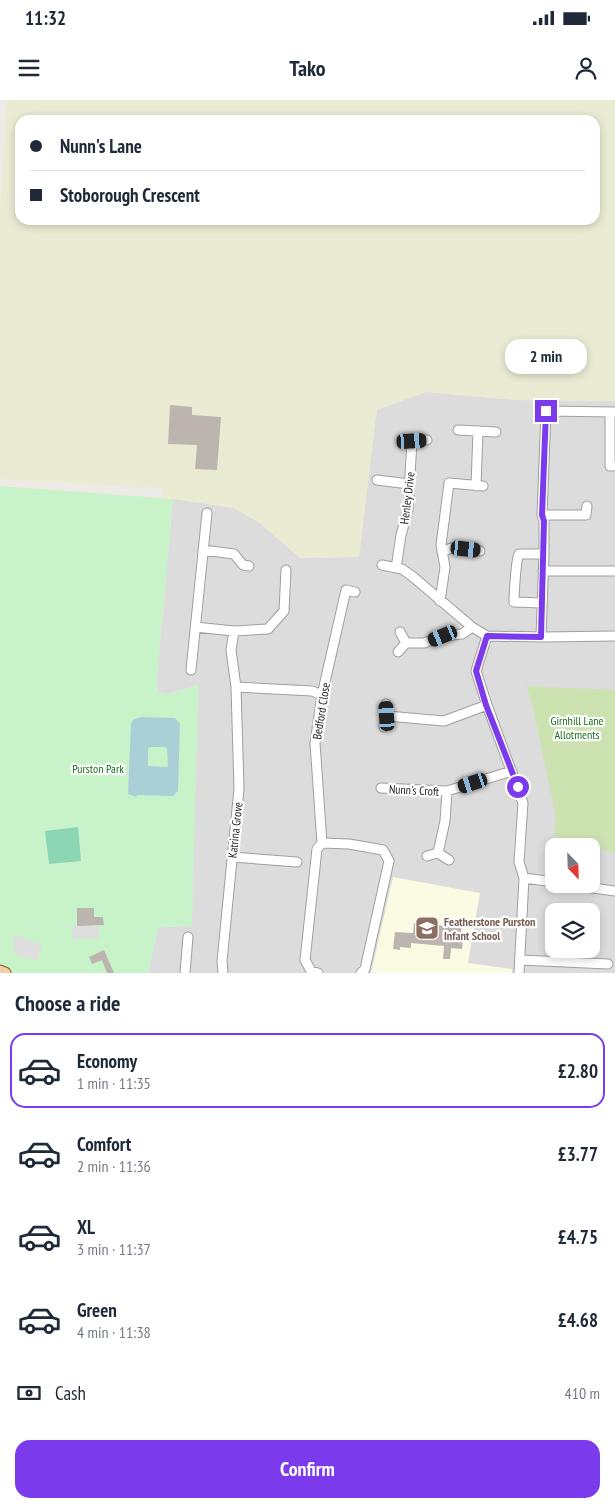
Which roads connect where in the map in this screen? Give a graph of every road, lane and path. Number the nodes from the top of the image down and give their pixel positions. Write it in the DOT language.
graph roads {
  1 [pos="612,412"];
  2 [pos="458,430"];
  3 [pos="478,431"];
  4 [pos="496,432"];
  5 [pos="426,440"];
  6 [pos="615,466"];
  7 [pos="377,480"];
  8 [pos="409,484"];
  9 [pos="586,506"];
  10 [pos="207,512"];
  11 [pos="542,515"];
  12 [pos="203,550"];
  13 [pos="480,551"];
  14 [pos="442,552"];
  15 [pos="544,554"];
  16 [pos="382,565"];
  17 [pos="249,566"];
  18 [pos="396,568"];
  19 [pos="286,570"];
  20 [pos="543,571"];
  21 [pos="615,571"];
  22 [pos="355,592"];
  23 [pos="440,601"];
  24 [pos="542,603"];
  25 [pos="195,627"];
  26 [pos="472,627"];
  27 [pos="234,630"];
  28 [pos="400,632"];
  29 [pos="487,636"];
  30 [pos="615,636"];
  31 [pos="541,637"];
  32 [pos="406,643"];
  33 [pos="398,652"];
  34 [pos="191,670"];
  35 [pos="236,687"];
  36 [pos="322,695"];
  37 [pos="386,704"];
  38 [pos="486,705"];
  39 [pos="387,716"];
  40 [pos="384,727"];
  41 [pos="512,771"];
  42 [pos="381,788"];
  43 [pos="447,792"];
  44 [pos="322,843"];
  45 [pos="438,853"];
  46 [pos="427,856"];
  47 [pos="232,858"];
  48 [pos="449,860"];
  49 [pos="297,862"];
  50 [pos="524,878"];
  51 [pos="545,881"];
  52 [pos="600,889"];
  53 [pos="615,891"];
  54 [pos="188,937"];
  55 [pos="520,960"];
  56 [pos="608,964"];
  57 [pos="0,971"];
  58 [pos="5,973"];
  59 [pos="185,973"];
  60 [pos="223,973"];
  61 [pos="318,973"];
  62 [pos="361,973"];
  63 [pos="519,973"];
  1 -- 6 [label="street"];
  1 -- 11 [label="street"];
  2 -- 3 [label="street"];
  3 -- 4 [label="street"];
  3 -- 14 [label="street"];
  5 -- 8 [label="street, Henley Drive"];
  7 -- 8 [label="street"];
  8 -- 18 [label="street, Henley Drive"];
  9 -- 11 [label="street"];
  10 -- 12 [label="street"];
  11 -- 15 [label="street"];
  12 -- 17 [label="street"];
  12 -- 25 [label="street"];
  13 -- 14 [label="street"];
  14 -- 23 [label="street"];
  15 -- 20 [label="street"];
  15 -- 24 [label="street"];
  16 -- 18 [label="street"];
  18 -- 23 [label="street"];
  19 -- 27 [label="street"];
  20 -- 21 [label="street"];
  20 -- 24 [label="street"];
  22 -- 36 [label="street, Bedford Close"];
  23 -- 26 [label="street"];
  24 -- 31 [label="street"];
  25 -- 27 [label="street"];
  25 -- 34 [label="street"];
  26 -- 29 [label="street"];
  26 -- 32 [label="street"];
  27 -- 35 [label="street, Katrina Grove"];
  28 -- 32 [label="street"];
  29 -- 31 [label="street"];
  29 -- 38 [label="street"];
  30 -- 31 [label="street"];
  32 -- 33 [label="street"];
  35 -- 36 [label="street"];
  35 -- 47 [label="street, Katrina Grove"];
  36 -- 44 [label="street, Bedford Close"];
  37 -- 39 [label="street"];
  38 -- 39 [label="street"];
  38 -- 41 [label="street"];
  39 -- 40 [label="street"];
  41 -- 43 [label="street, Nunn's Croft"];
  41 -- 50 [label="street"];
  42 -- 43 [label="street, Nunn's Croft"];
  43 -- 45 [label="street, Nunn's Croft"];
  44 -- 61 [label="street, Bedford Close"];
  44 -- 62 [label="street"];
  45 -- 46 [label="street"];
  45 -- 48 [label="street"];
  47 -- 49 [label="street"];
  47 -- 60 [label="street, Katrina Grove"];
  50 -- 51 [label="street"];
  50 -- 55 [label="street"];
  52 -- 53 [label="street"];
  54 -- 59 [label="street"];
  55 -- 56 [label="street"];
  55 -- 63 [label="street"];
  57 -- 58 [label="main road"];
}
